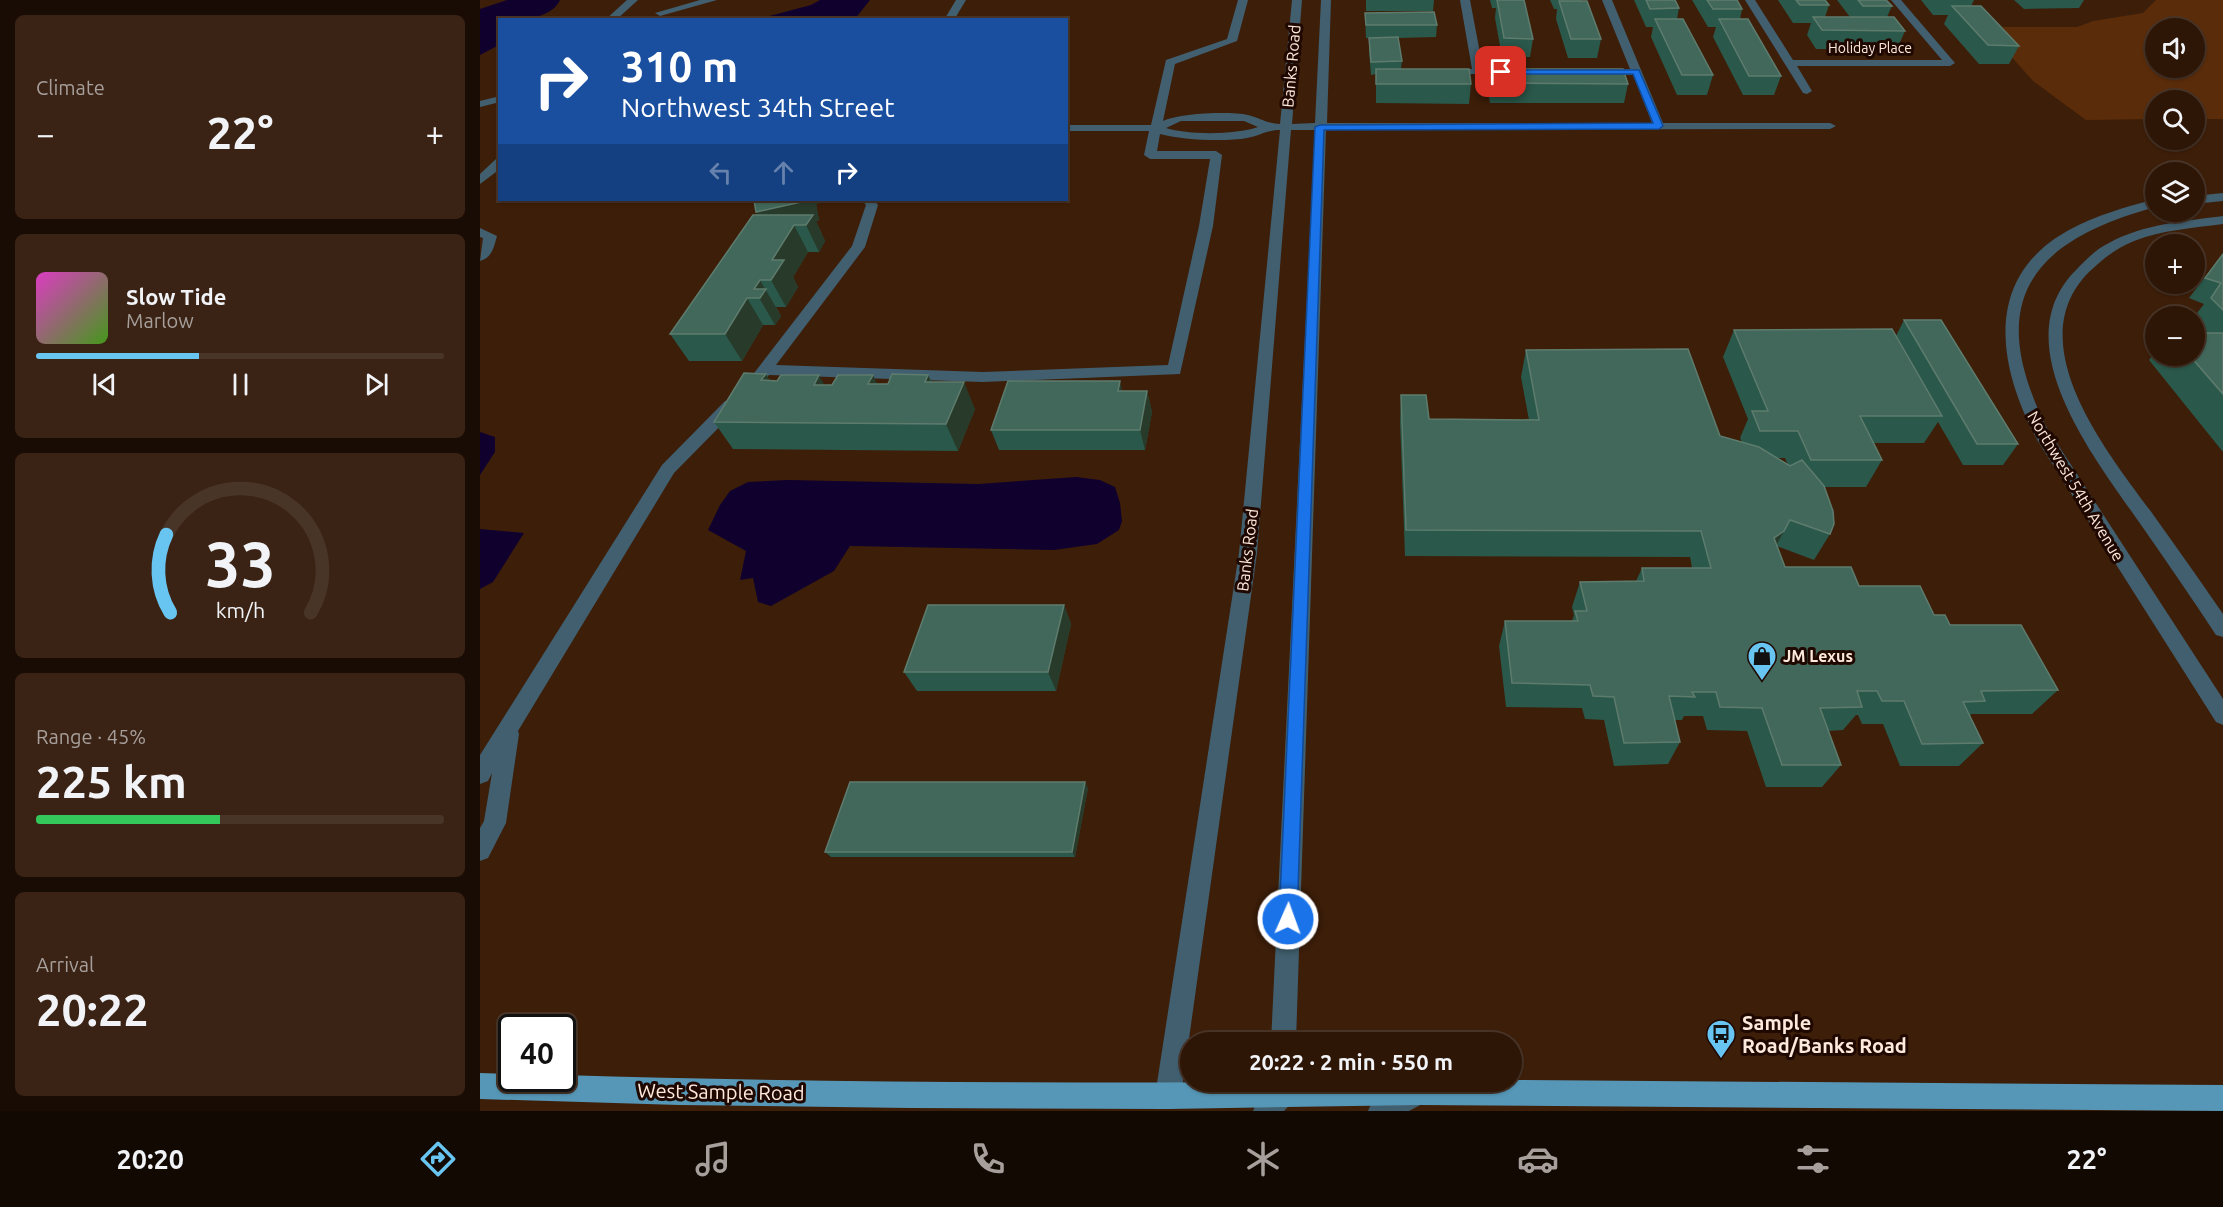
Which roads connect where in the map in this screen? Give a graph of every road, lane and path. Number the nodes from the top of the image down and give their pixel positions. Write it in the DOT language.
graph roads {
  1 [pos="633,0"];
  2 [pos="673,0"];
  3 [pos="711,0"];
  4 [pos="962,0"];
  5 [pos="1243,0"];
  6 [pos="1297,0"];
  7 [pos="1326,0"];
  8 [pos="1465,0"];
  9 [pos="1607,0"];
  10 [pos="1750,0"];
  11 [pos="1896,0"];
  12 [pos="656,16"];
  13 [pos="612,18"];
  14 [pos="950,18"];
  15 [pos="1790,63"];
  16 [pos="1437,72"];
  17 [pos="1478,72"];
  18 [pos="1524,72"];
  19 [pos="1591,72"];
  20 [pos="1636,72"];
  21 [pos="1807,91"];
  22 [pos="498,100"];
  23 [pos="480,104"];
  24 [pos="1659,126"];
  25 [pos="1830,126"];
  26 [pos="1277,127"];
  27 [pos="1320,127"];
  28 [pos="1068,128"];
  29 [pos="1155,128"];
  30 [pos="498,164"];
  31 [pos="480,180"];
  32 [pos="2223,197"];
  33 [pos="2205,199"];
  34 [pos="869,201"];
  35 [pos="2145,206"];
  36 [pos="2223,220"];
  37 [pos="480,232"];
  38 [pos="480,257"];
  39 [pos="766,370"];
  40 [pos="2223,629"];
  41 [pos="2223,716"];
  42 [pos="510,728"];
  43 [pos="480,774"];
  44 [pos="480,850"];
  45 [pos="1284,1032"];
  46 [pos="480,1086"];
  47 [pos="1419,1092"];
  48 [pos="1167,1096"];
  49 [pos="1276,1096"];
  50 [pos="2223,1098"];
  51 [pos="1381,1111"];
  1 -- 13 [label="street"];
  2 -- 12 [label="street"];
  3 -- 12 [label="street"];
  4 -- 14 [label="street"];
  5 -- 29 [label="street"];
  6 -- 26 [label="street, Banks Road"];
  7 -- 27 [label="street, Banks Road"];
  8 -- 17 [label="street"];
  9 -- 20 [label="street"];
  10 -- 15 [label="street"];
  11 -- 15 [label="street, Holiday Place"];
  15 -- 21 [label="street"];
  16 -- 17 [label="street"];
  17 -- 18 [label="street"];
  19 -- 20 [label="street"];
  20 -- 24 [label="street"];
  22 -- 23 [label="street"];
  24 -- 25 [label="street"];
  24 -- 27 [label="street"];
  26 -- 27 [label="street"];
  26 -- 29 [label="street"];
  26 -- 29 [label="street"];
  26 -- 48 [label="street, Banks Road"];
  27 -- 45 [label="street, Banks Road"];
  28 -- 29 [label="street"];
  29 -- 39 [label="street"];
  30 -- 31 [label="street"];
  32 -- 33 [label="street"];
  34 -- 39 [label="street"];
  35 -- 41 [label="street, Northwest 54th Avenue"];
  36 -- 40 [label="street"];
  37 -- 38 [label="street"];
  39 -- 42 [label="street"];
  42 -- 43 [label="street"];
  42 -- 44 [label="street"];
  46 -- 48 [label="main road, West Sample Road"];
  47 -- 49 [label="main road, West Sample Road"];
  47 -- 50 [label="main road, West Sample Road"];
  47 -- 51 [label="street"];
  48 -- 49 [label="main road, West Sample Road"];
}
